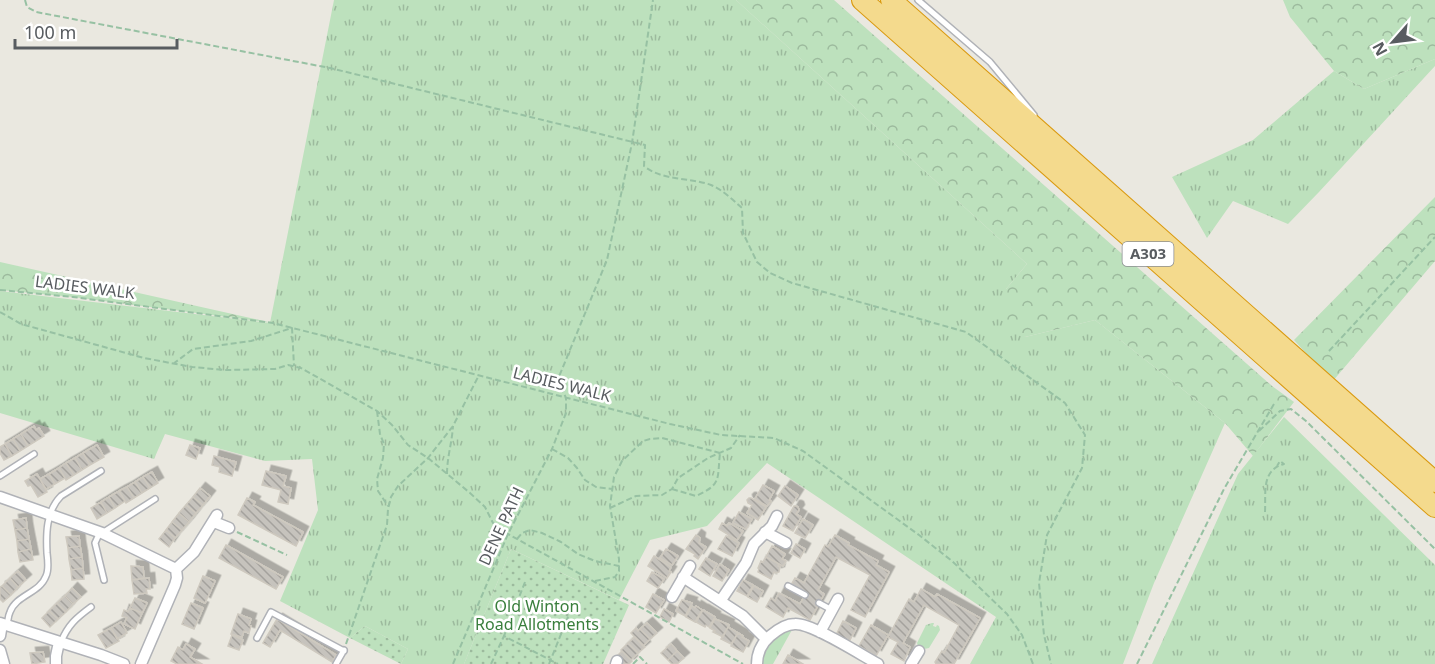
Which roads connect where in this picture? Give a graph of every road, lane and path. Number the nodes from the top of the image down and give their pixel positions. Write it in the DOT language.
graph roads {
  1 [pos="25,0"];
  2 [pos="654,0"];
  3 [pos="862,0"];
  4 [pos="891,0"];
  5 [pos="918,0"];
  6 [pos="1036,117"];
  7 [pos="1044,126"];
  8 [pos="632,143"];
  9 [pos="1074,163"];
  10 [pos="1435,237"];
  11 [pos="0,290"];
  12 [pos="0,312"];
  13 [pos="292,328"];
  14 [pos="1329,351"];
  15 [pos="173,364"];
  16 [pos="294,366"];
  17 [pos="479,375"];
  18 [pos="566,398"];
  19 [pos="1274,404"];
  20 [pos="377,411"];
  21 [pos="453,426"];
  22 [pos="1257,432"];
  23 [pos="740,435"];
  24 [pos="552,449"];
  25 [pos="720,453"];
  26 [pos="34,454"];
  27 [pos="428,458"];
  28 [pos="1278,466"];
  29 [pos="101,471"];
  30 [pos="447,474"];
  31 [pos="0,476"];
  32 [pos="1435,482"];
  33 [pos="612,489"];
  34 [pos="672,489"];
  35 [pos="0,497"];
  36 [pos="154,499"];
  37 [pos="388,506"];
  38 [pos="1435,507"];
  39 [pos="610,508"];
  40 [pos="1265,512"];
  41 [pos="50,515"];
  42 [pos="777,516"];
  43 [pos="229,528"];
  44 [pos="101,532"];
  45 [pos="765,532"];
  46 [pos="508,534"];
  47 [pos="517,539"];
  48 [pos="786,543"];
  49 [pos="1435,549"];
  50 [pos="286,555"];
  51 [pos="690,566"];
  52 [pos="619,567"];
  53 [pos="176,569"];
  54 [pos="683,577"];
  55 [pos="104,580"];
  56 [pos="525,582"];
  57 [pos="594,582"];
  58 [pos="788,586"];
  59 [pos="805,595"];
  60 [pos="672,597"];
  61 [pos="838,599"];
  62 [pos="721,600"];
  63 [pos="819,603"];
  64 [pos="572,606"];
  65 [pos="91,607"];
  66 [pos="832,610"];
  67 [pos="3,624"];
  68 [pos="820,632"];
  69 [pos="0,636"];
  70 [pos="504,636"];
  71 [pos="257,638"];
  72 [pos="766,639"];
  73 [pos="60,642"];
  74 [pos="0,650"];
  75 [pos="344,650"];
  76 [pos="919,651"];
  77 [pos="550,662"];
  78 [pos="4,664"];
  79 [pos="56,664"];
  80 [pos="124,664"];
  81 [pos="141,664"];
  82 [pos="336,664"];
  83 [pos="453,664"];
  84 [pos="491,664"];
  85 [pos="558,664"];
  86 [pos="633,664"];
  87 [pos="647,664"];
  88 [pos="743,664"];
  89 [pos="757,664"];
  90 [pos="878,664"];
  91 [pos="911,664"];
  92 [pos="1033,664"];
  93 [pos="1051,664"];
  94 [pos="1137,664"];
  1 -- 8 [label="path"];
  2 -- 8 [label="path, DENE PATH"];
  3 -- 38 [label="highway, A303"];
  4 -- 9 [label="highway, A303"];
  5 -- 6 [label="lane"];
  7 -- 9 [label="lane"];
  8 -- 18 [label="path, DENE PATH"];
  8 -- 93 [label="path"];
  9 -- 32 [label="highway, A303"];
  10 -- 14 [label="path"];
  11 -- 13 [label="path, LADIES WALK"];
  12 -- 15 [label="path"];
  13 -- 15 [label="path"];
  13 -- 16 [label="path"];
  13 -- 17 [label="path, LADIES WALK"];
  15 -- 16 [label="path"];
  16 -- 20 [label="path"];
  17 -- 18 [label="path, LADIES WALK"];
  17 -- 21 [label="path"];
  18 -- 23 [label="path, LADIES WALK"];
  18 -- 24 [label="path, DENE PATH"];
  19 -- 22 [label="path"];
  20 -- 27 [label="path"];
  20 -- 37 [label="path"];
  21 -- 27 [label="path"];
  21 -- 30 [label="path"];
  22 -- 49 [label="path"];
  22 -- 94 [label="path"];
  23 -- 25 [label="path"];
  23 -- 92 [label="path, LADIES WALK"];
  24 -- 33 [label="path"];
  24 -- 46 [label="path, DENE PATH"];
  25 -- 33 [label="path"];
  25 -- 34 [label="path"];
  25 -- 34 [label="path"];
  26 -- 31 [label="lane"];
  27 -- 30 [label="path"];
  27 -- 37 [label="path"];
  28 -- 40 [label="path"];
  29 -- 41 [label="lane"];
  30 -- 46 [label="path"];
  33 -- 39 [label="path"];
  34 -- 39 [label="path"];
  35 -- 41 [label="street"];
  36 -- 44 [label="lane"];
  37 -- 75 [label="path"];
  39 -- 52 [label="path"];
  41 -- 44 [label="street"];
  41 -- 67 [label="lane"];
  42 -- 45 [label="street"];
  43 -- 50 [label="path"];
  43 -- 53 [label="street"];
  44 -- 53 [label="street"];
  44 -- 55 [label="lane"];
  45 -- 48 [label="street"];
  45 -- 62 [label="street"];
  46 -- 47 [label="path"];
  46 -- 83 [label="path, DENE PATH"];
  47 -- 52 [label="path"];
  47 -- 57 [label="path"];
  51 -- 54 [label="street"];
  52 -- 57 [label="path"];
  53 -- 81 [label="street"];
  54 -- 60 [label="street"];
  54 -- 62 [label="street"];
  56 -- 70 [label="path"];
  57 -- 88 [label="path"];
  58 -- 59 [label="lane"];
  61 -- 66 [label="street"];
  62 -- 72 [label="street"];
  63 -- 66 [label="lane"];
  64 -- 77 [label="path"];
  65 -- 73 [label="lane"];
  66 -- 68 [label="street"];
  67 -- 69 [label="street"];
  67 -- 73 [label="street"];
  68 -- 72 [label="street"];
  68 -- 90 [label="street"];
  70 -- 77 [label="path"];
  70 -- 84 [label="path"];
  71 -- 75 [label="lane"];
  72 -- 89 [label="street"];
  73 -- 79 [label="street"];
  73 -- 80 [label="street"];
  74 -- 78 [label="street"];
  75 -- 82 [label="lane"];
  76 -- 91 [label="street"];
  77 -- 85 [label="path"];
  86 -- 87 [label="path"];
}
